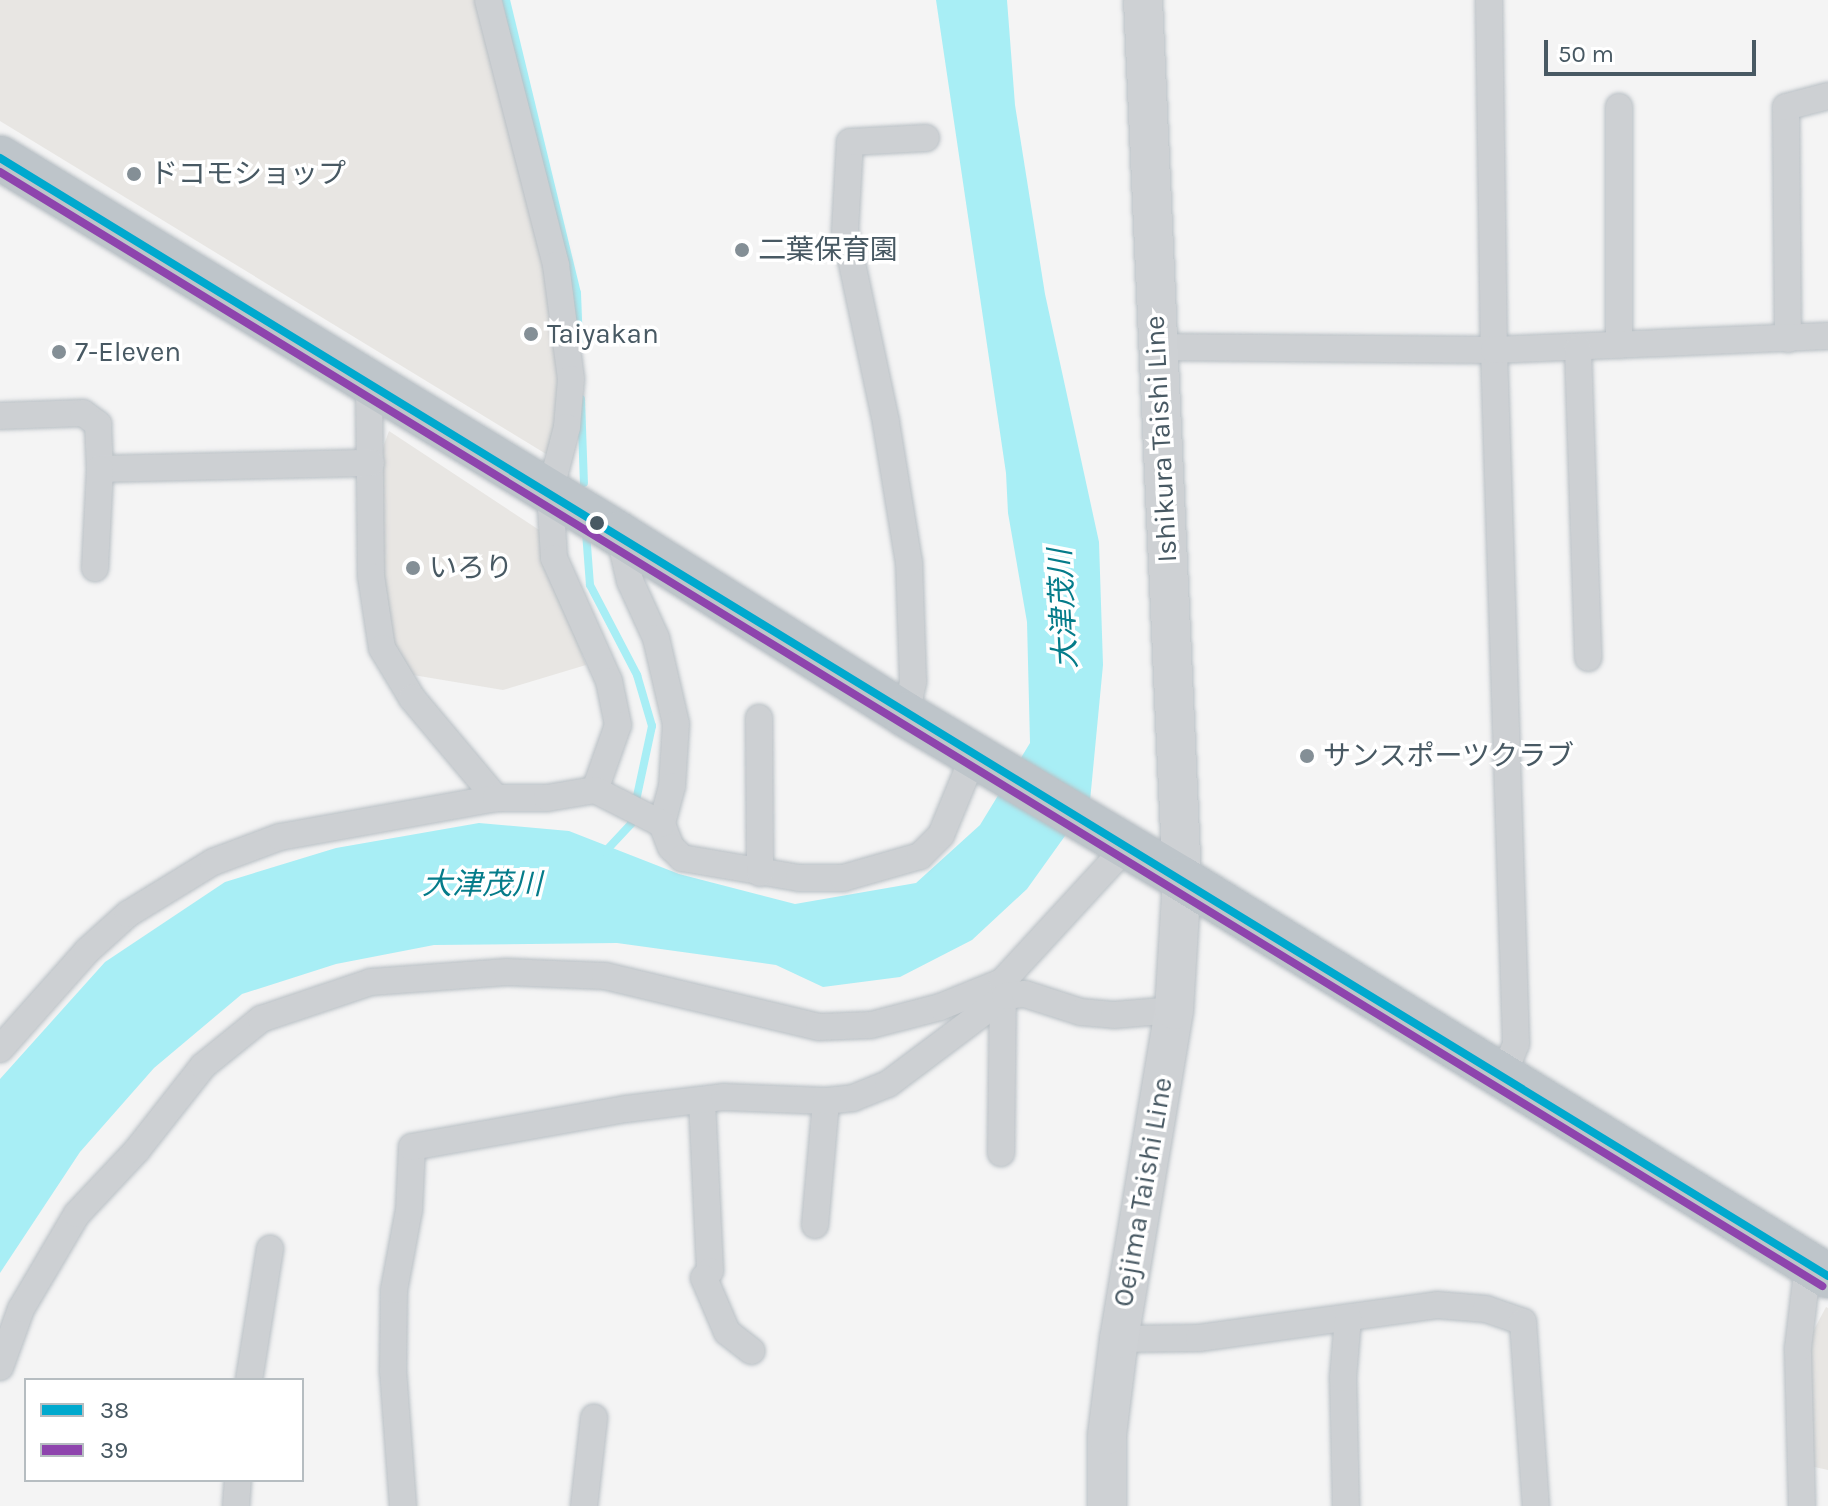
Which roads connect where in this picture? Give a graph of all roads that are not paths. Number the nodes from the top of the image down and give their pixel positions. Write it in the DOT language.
graph roads {
  1 [pos="488,0"];
  2 [pos="1143,0"];
  3 [pos="1489,0"];
  4 [pos="1828,96"];
  5 [pos="1619,107"];
  6 [pos="926,138"];
  7 [pos="0,158"];
  8 [pos="1828,336"];
  9 [pos="1788,339"];
  10 [pos="1619,345"];
  11 [pos="1156,347"];
  12 [pos="1578,349"];
  13 [pos="1494,350"];
  14 [pos="369,384"];
  15 [pos="0,416"];
  16 [pos="371,463"];
  17 [pos="100,469"];
  18 [pos="550,492"];
  19 [pos="619,534"];
  20 [pos="95,568"];
  21 [pos="1588,658"];
  22 [pos="906,715"];
  23 [pos="759,718"];
  24 [pos="983,761"];
  25 [pos="595,790"];
  26 [pos="496,798"];
  27 [pos="662,824"];
  28 [pos="1118,843"];
  29 [pos="760,873"];
  30 [pos="1182,879"];
  31 [pos="1003,989"];
  32 [pos="1174,1010"];
  33 [pos="0,1049"];
  34 [pos="1503,1076"];
  35 [pos="702,1100"];
  36 [pos="826,1101"];
  37 [pos="1001,1153"];
  38 [pos="815,1225"];
  39 [pos="270,1249"];
  40 [pos="1818,1270"];
  41 [pos="1348,1318"];
  42 [pos="1119,1339"];
  43 [pos="751,1351"];
  44 [pos="0,1367"];
  45 [pos="249,1378"];
  46 [pos="594,1418"];
  47 [pos="403,1506"];
  48 [pos="584,1506"];
  49 [pos="1107,1506"];
  50 [pos="1346,1506"];
  51 [pos="1536,1506"];
  52 [pos="1802,1506"];
  1 -- 18 [label="street"];
  2 -- 11 [label="main road, Ishikura Taishi Line"];
  3 -- 13 [label="street"];
  4 -- 9 [label="street"];
  5 -- 10 [label="street"];
  6 -- 22 [label="street"];
  7 -- 14 [label="highway"];
  8 -- 9 [label="street"];
  9 -- 10 [label="street"];
  10 -- 12 [label="street"];
  11 -- 13 [label="street"];
  11 -- 30 [label="main road, Ishikura Taishi Line"];
  12 -- 13 [label="street"];
  12 -- 21 [label="street"];
  13 -- 34 [label="street"];
  14 -- 16 [label="street"];
  14 -- 18 [label="highway"];
  15 -- 17 [label="street"];
  16 -- 17 [label="street"];
  16 -- 26 [label="street"];
  17 -- 20 [label="street"];
  18 -- 19 [label="highway"];
  18 -- 25 [label="street"];
  19 -- 22 [label="highway"];
  19 -- 27 [label="street"];
  22 -- 24 [label="highway"];
  23 -- 29 [label="street"];
  24 -- 28 [label="highway"];
  24 -- 29 [label="street"];
  25 -- 26 [label="street"];
  25 -- 27 [label="street"];
  26 -- 33 [label="street"];
  27 -- 29 [label="street"];
  28 -- 30 [label="highway"];
  28 -- 31 [label="street"];
  30 -- 32 [label="main road, Oejima Taishi Line"];
  30 -- 34 [label="highway"];
  31 -- 32 [label="street"];
  31 -- 36 [label="street"];
  31 -- 37 [label="street"];
  31 -- 44 [label="street"];
  32 -- 42 [label="main road, Oejima Taishi Line"];
  34 -- 40 [label="highway"];
  35 -- 36 [label="street"];
  35 -- 43 [label="street"];
  35 -- 47 [label="street"];
  36 -- 38 [label="street"];
  39 -- 45 [label="street"];
  40 -- 52 [label="street"];
  41 -- 42 [label="street"];
  41 -- 50 [label="street"];
  41 -- 51 [label="street"];
  42 -- 49 [label="main road, Oejima Taishi Line"];
  46 -- 48 [label="street"];
}
